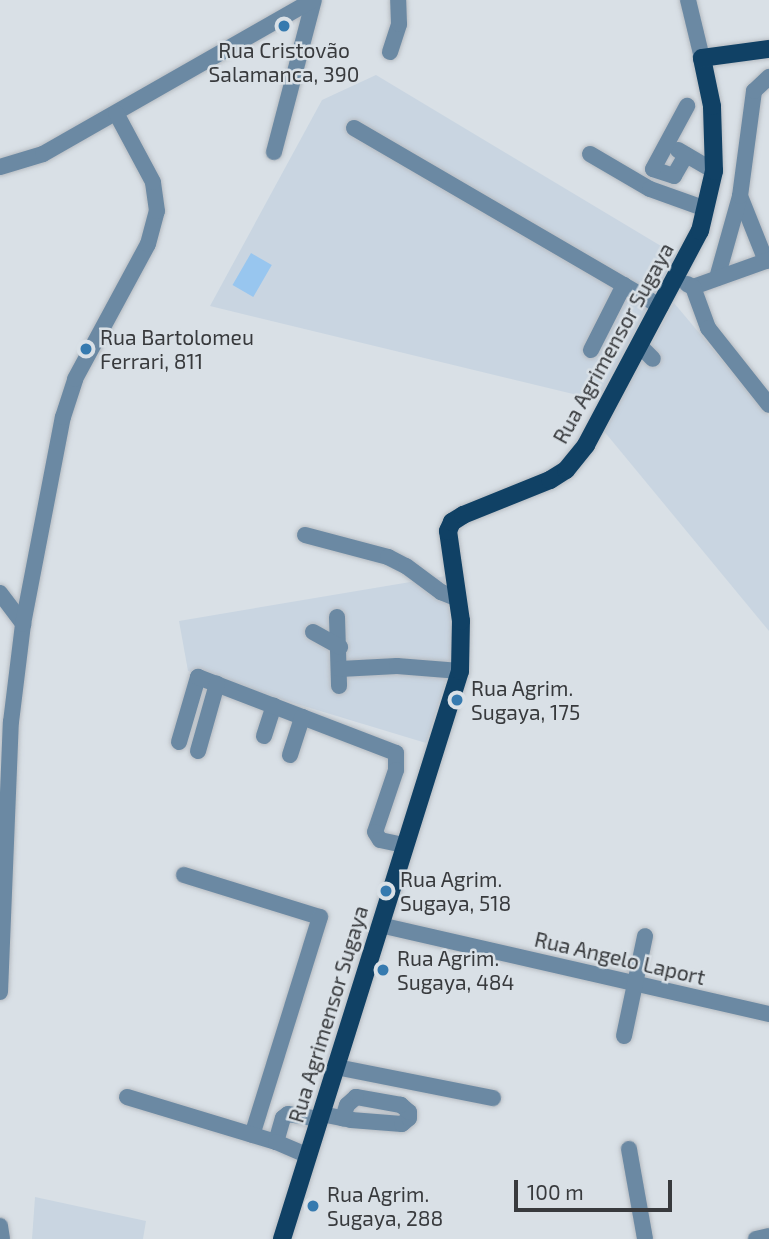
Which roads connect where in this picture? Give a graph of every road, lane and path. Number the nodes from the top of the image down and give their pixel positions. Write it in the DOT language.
graph roads {
  1 [pos="314,0"];
  2 [pos="398,0"];
  3 [pos="688,0"];
  4 [pos="769,49"];
  5 [pos="390,52"];
  6 [pos="702,58"];
  7 [pos="769,77"];
  8 [pos="687,106"];
  9 [pos="116,113"];
  10 [pos="354,128"];
  11 [pos="666,144"];
  12 [pos="274,152"];
  13 [pos="590,154"];
  14 [pos="686,155"];
  15 [pos="0,167"];
  16 [pos="714,171"];
  17 [pos="740,196"];
  18 [pos="706,209"];
  19 [pos="762,229"];
  20 [pos="767,261"];
  21 [pos="717,278"];
  22 [pos="685,283"];
  23 [pos="624,285"];
  24 [pos="661,307"];
  25 [pos="591,350"];
  26 [pos="769,405"];
  27 [pos="305,535"];
  28 [pos="0,593"];
  29 [pos="457,599"];
  30 [pos="338,617"];
  31 [pos="23,624"];
  32 [pos="313,632"];
  33 [pos="340,647"];
  34 [pos="340,669"];
  35 [pos="460,671"];
  36 [pos="217,684"];
  37 [pos="339,686"];
  38 [pos="274,706"];
  39 [pos="302,717"];
  40 [pos="264,736"];
  41 [pos="179,742"];
  42 [pos="198,751"];
  43 [pos="290,755"];
  44 [pos="5,801"];
  45 [pos="403,845"];
  46 [pos="184,875"];
  47 [pos="380,925"];
  48 [pos="645,936"];
  49 [pos="635,983"];
  50 [pos="0,992"];
  51 [pos="769,1014"];
  52 [pos="624,1036"];
  53 [pos="335,1068"];
  54 [pos="127,1097"];
  55 [pos="493,1098"];
  56 [pos="320,1117"];
  57 [pos="343,1118"];
  58 [pos="252,1135"];
  59 [pos="275,1142"];
  60 [pos="629,1149"];
  61 [pos="307,1155"];
  62 [pos="0,1226"];
  63 [pos="0,1232"];
  64 [pos="769,1236"];
  65 [pos="2,1239"];
  66 [pos="282,1239"];
  67 [pos="645,1239"];
  68 [pos="756,1239"];
  1 -- 9 [label="street"];
  1 -- 12 [label="street"];
  2 -- 5 [label="street"];
  3 -- 6 [label="street, Rua Agrimensor Sugaya"];
  4 -- 6 [label="main road"];
  6 -- 16 [label="main road, Rua Agrimensor Sugaya"];
  7 -- 17 [label="street"];
  8 -- 11 [label="street"];
  9 -- 15 [label="street"];
  9 -- 31 [label="street"];
  10 -- 23 [label="street"];
  11 -- 14 [label="street"];
  11 -- 14 [label="street"];
  13 -- 18 [label="street"];
  14 -- 16 [label="street"];
  16 -- 18 [label="main road, Rua Agrimensor Sugaya"];
  17 -- 19 [label="street"];
  17 -- 21 [label="street"];
  18 -- 22 [label="main road, Rua Agrimensor Sugaya"];
  19 -- 20 [label="street"];
  20 -- 21 [label="street"];
  21 -- 22 [label="street"];
  22 -- 24 [label="main road, Rua Agrimensor Sugaya"];
  22 -- 26 [label="street"];
  23 -- 24 [label="street"];
  23 -- 25 [label="street"];
  24 -- 29 [label="main road, Rua Agrimensor Sugaya"];
  27 -- 29 [label="street"];
  28 -- 31 [label="street"];
  29 -- 35 [label="main road, Rua Agrimensor Sugaya"];
  30 -- 33 [label="street"];
  31 -- 44 [label="street"];
  32 -- 33 [label="street"];
  33 -- 34 [label="street"];
  34 -- 35 [label="street"];
  34 -- 37 [label="street"];
  35 -- 45 [label="main road, Rua Agrimensor Sugaya"];
  36 -- 38 [label="street"];
  36 -- 41 [label="street"];
  36 -- 42 [label="street"];
  38 -- 39 [label="street"];
  38 -- 40 [label="street"];
  39 -- 43 [label="street"];
  39 -- 45 [label="street"];
  44 -- 50 [label="street"];
  45 -- 47 [label="main road, Rua Agrimensor Sugaya"];
  46 -- 58 [label="street"];
  47 -- 49 [label="street, Rua Angelo Laport"];
  47 -- 53 [label="main road, Rua Agrimensor Sugaya"];
  48 -- 49 [label="street"];
  49 -- 51 [label="street, Rua Angelo Laport"];
  49 -- 52 [label="street"];
  53 -- 55 [label="street"];
  53 -- 56 [label="main road, Rua Agrimensor Sugaya"];
  54 -- 58 [label="street"];
  56 -- 57 [label="street"];
  56 -- 59 [label="street"];
  56 -- 61 [label="main road, Rua Agrimensor Sugaya"];
  58 -- 59 [label="street"];
  59 -- 61 [label="street"];
  60 -- 67 [label="street"];
  61 -- 66 [label="main road, Rua Agrimensor Sugaya"];
  62 -- 63 [label="street"];
  63 -- 65 [label="street"];
  64 -- 68 [label="street"];
}
